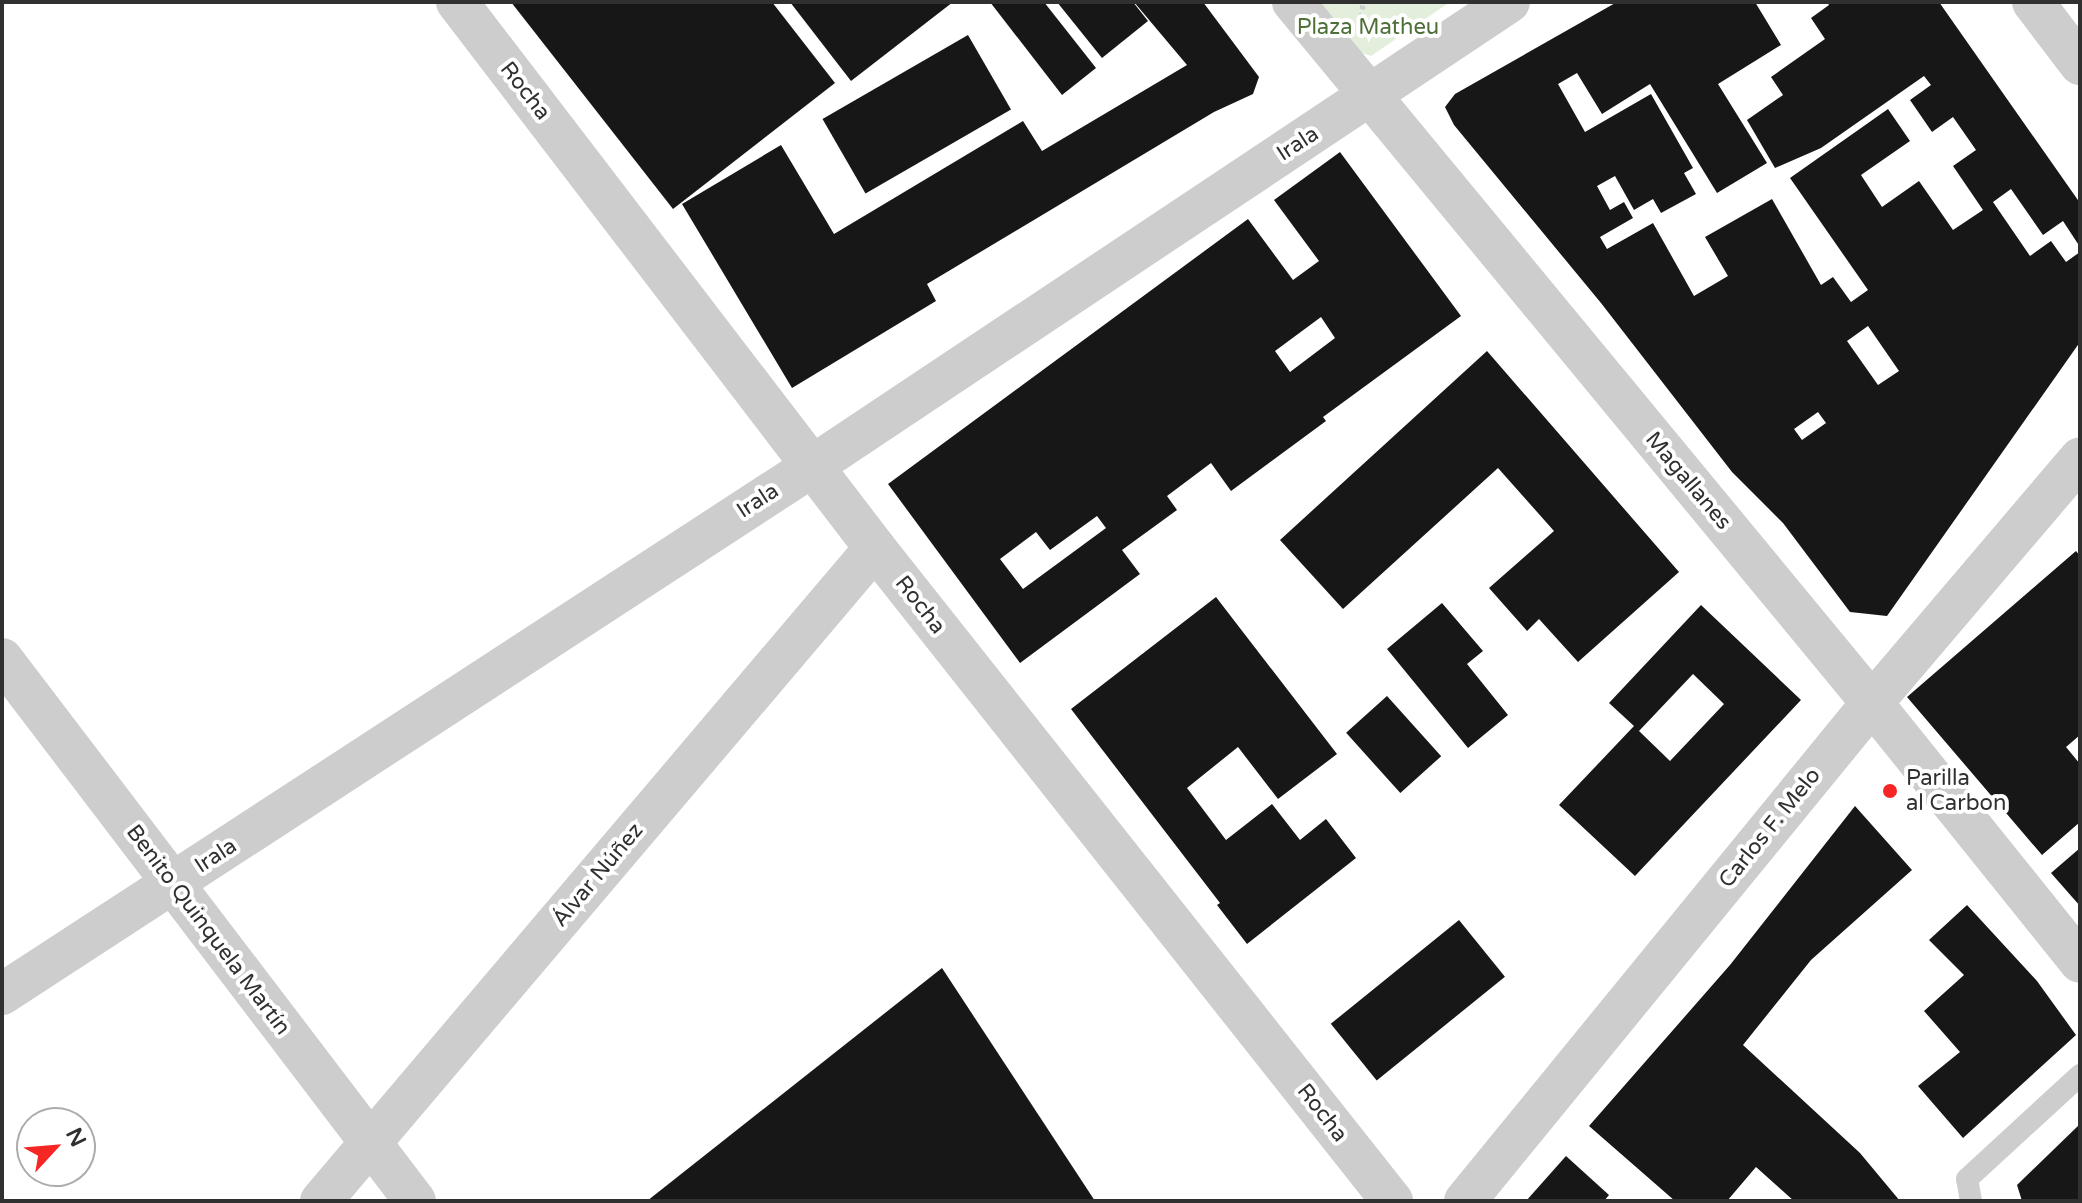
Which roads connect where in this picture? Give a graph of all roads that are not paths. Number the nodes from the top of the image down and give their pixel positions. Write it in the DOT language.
graph roads {
  1 [pos="457,2"];
  2 [pos="1293,2"];
  3 [pos="1509,2"];
  4 [pos="2033,2"];
  5 [pos="2080,64"];
  6 [pos="1371,96"];
  7 [pos="2080,459"];
  8 [pos="814,465"];
  9 [pos="875,548"];
  10 [pos="2,659"];
  11 [pos="1872,703"];
  12 [pos="173,884"];
  13 [pos="2080,962"];
  14 [pos="2,994"];
  15 [pos="2080,1075"];
  16 [pos="371,1144"];
  17 [pos="321,1201"];
  18 [pos="415,1201"];
  19 [pos="1392,1201"];
  20 [pos="1465,1201"];
  21 [pos="1971,1201"];
  1 -- 8 [label="street, Rocha"];
  2 -- 6 [label="street, Magallanes"];
  3 -- 6 [label="street, Irala"];
  4 -- 5 [label="street"];
  6 -- 8 [label="street, Irala"];
  6 -- 11 [label="street, Magallanes"];
  7 -- 11 [label="street, Carlos F. Melo"];
  8 -- 9 [label="street, Rocha"];
  8 -- 12 [label="street, Irala"];
  9 -- 16 [label="street, Álvar Núñez"];
  9 -- 19 [label="street, Rocha"];
  10 -- 12 [label="street, Benito Quinquela Martín"];
  11 -- 13 [label="street, Magallanes"];
  11 -- 20 [label="street, Carlos F. Melo"];
  12 -- 14 [label="street, Irala"];
  12 -- 16 [label="street, Benito Quinquela Martín"];
  15 -- 21 [label="lane"];
  16 -- 17 [label="street, Álvar Núñez"];
  16 -- 18 [label="street, Benito Quinquela Martín"];
}
